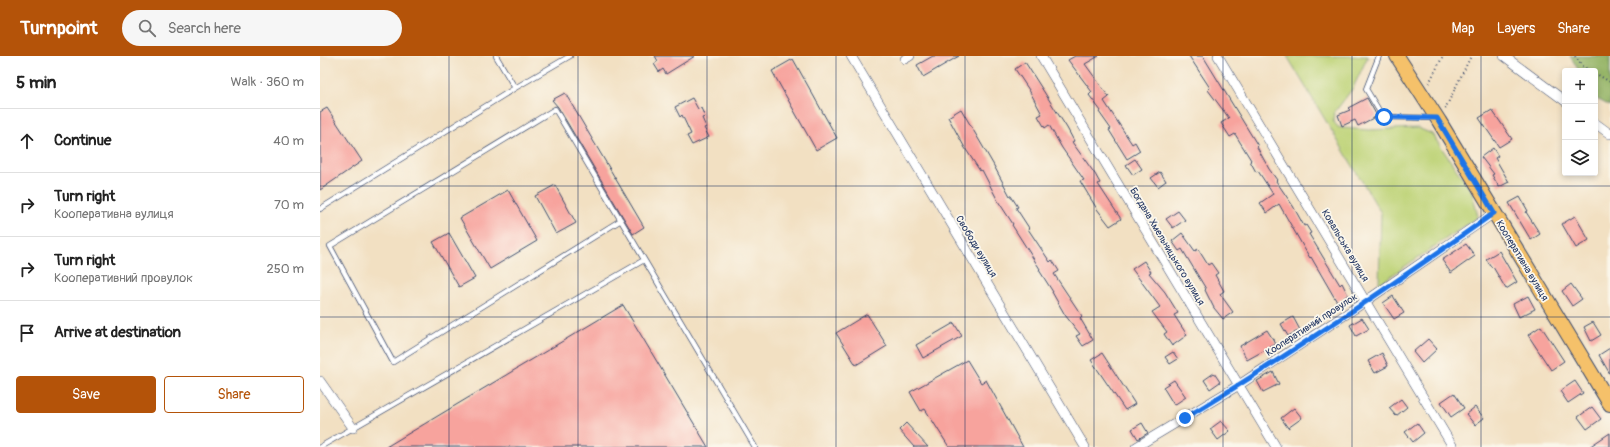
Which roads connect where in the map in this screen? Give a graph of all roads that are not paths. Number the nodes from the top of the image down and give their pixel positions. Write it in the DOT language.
graph roads {
  1 [pos="496,56"];
  2 [pos="570,56"];
  3 [pos="851,56"];
  4 [pos="1041,56"];
  5 [pos="1218,56"];
  6 [pos="1379,56"];
  7 [pos="1397,56"];
  8 [pos="1504,56"];
  9 [pos="515,88"];
  10 [pos="1562,99"];
  11 [pos="1438,120"];
  12 [pos="1598,125"];
  13 [pos="1610,134"];
  14 [pos="320,209"];
  15 [pos="1494,213"];
  16 [pos="621,220"];
  17 [pos="644,260"];
  18 [pos="1366,301"];
  19 [pos="320,381"];
  20 [pos="1239,385"];
  21 [pos="1610,404"];
  22 [pos="353,428"];
  23 [pos="320,447"];
  24 [pos="755,447"];
  25 [pos="1085,447"];
  26 [pos="1136,447"];
  27 [pos="1276,447"];
  28 [pos="1453,447"];
  1 -- 9 [label="lane"];
  2 -- 9 [label="lane"];
  3 -- 25 [label="street, Свободи вулиця"];
  4 -- 20 [label="street, Богдана Хмельницького вулиця"];
  5 -- 18 [label="street, Ковальська вулиця"];
  6 -- 11 [label="lane"];
  7 -- 11 [label="main road, Кооперативна вулиця"];
  8 -- 10 [label="street"];
  9 -- 14 [label="lane"];
  11 -- 15 [label="main road, Кооперативна вулиця"];
  12 -- 13 [label="street"];
  15 -- 18 [label="street, Кооперативний провулок"];
  15 -- 21 [label="main road, Кооперативна вулиця"];
  16 -- 16 [label="lane"];
  16 -- 17 [label="lane"];
  17 -- 22 [label="lane"];
  17 -- 24 [label="lane"];
  18 -- 20 [label="street, Кооперативний провулок"];
  18 -- 28 [label="street, Ковальська вулиця"];
  19 -- 22 [label="street"];
  20 -- 26 [label="street, Кооперативний провулок"];
  20 -- 27 [label="street, Богдана Хмельницького вулиця"];
  22 -- 23 [label="lane"];
}
